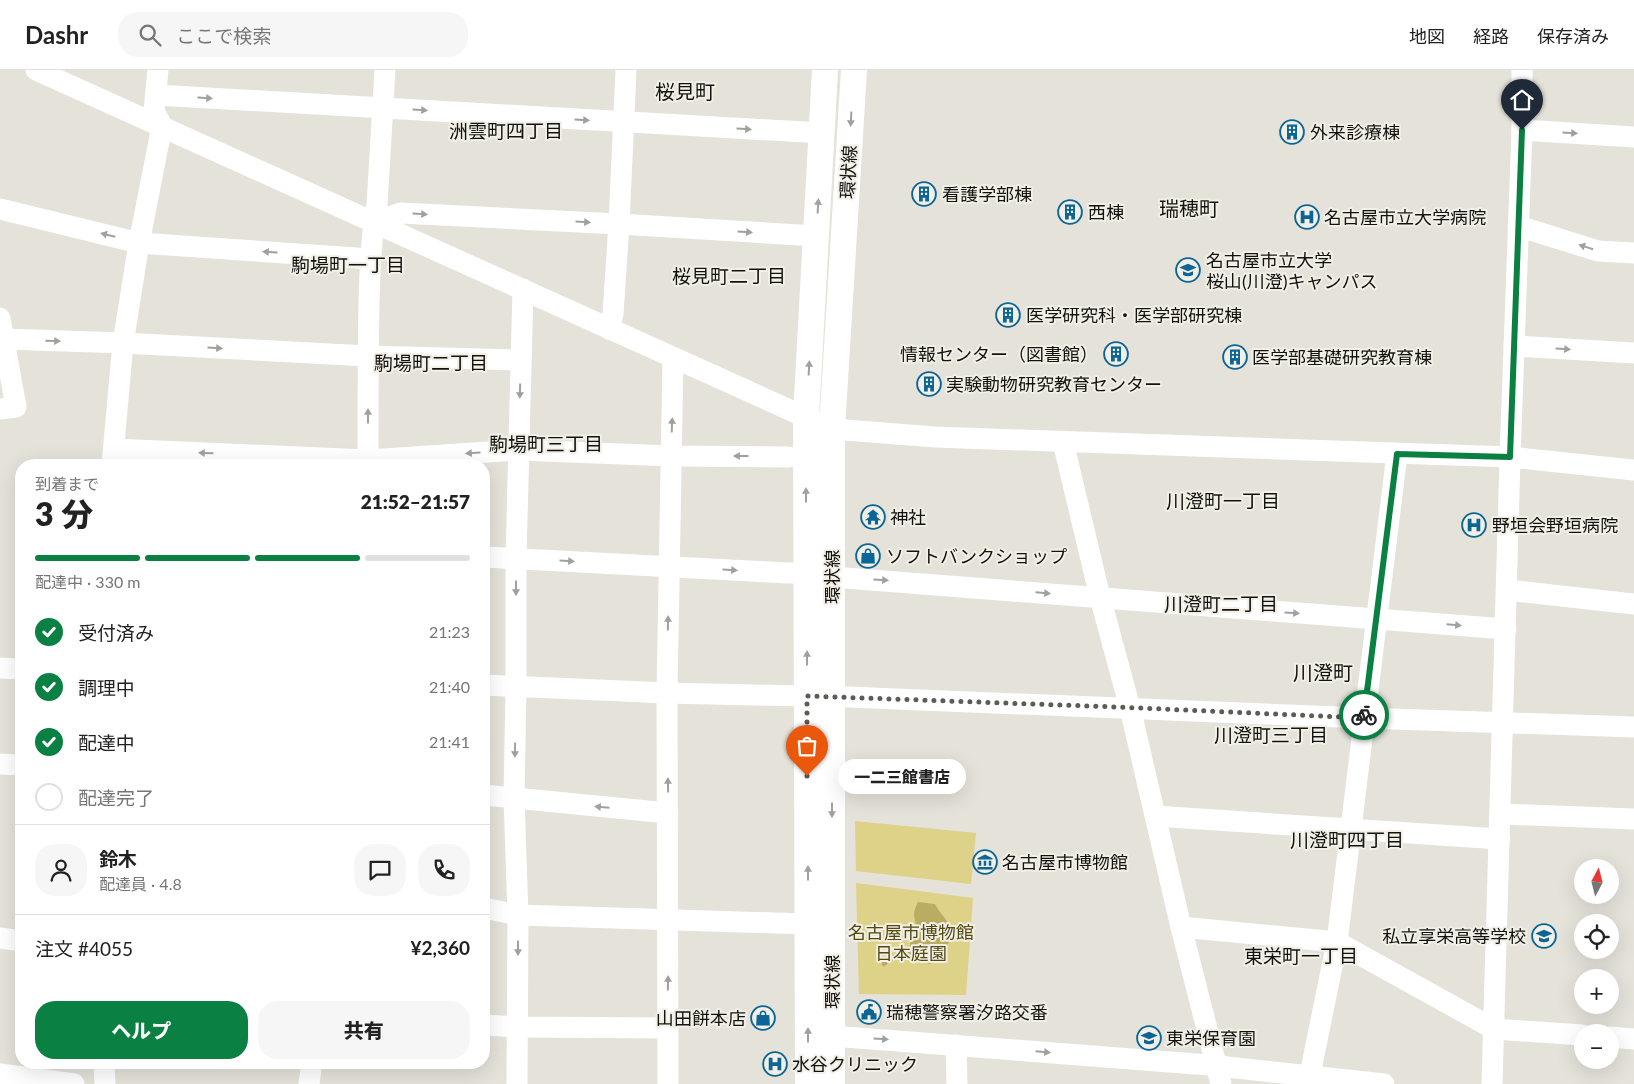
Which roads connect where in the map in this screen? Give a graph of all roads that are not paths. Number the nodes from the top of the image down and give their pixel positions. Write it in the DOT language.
graph roads {
  1 [pos="36,70"];
  2 [pos="158,70"];
  3 [pos="385,70"];
  4 [pos="626,70"];
  5 [pos="825,70"];
  6 [pos="854,70"];
  7 [pos="1522,70"];
  8 [pos="156,96"];
  9 [pos="383,108"];
  10 [pos="623,123"];
  11 [pos="162,126"];
  12 [pos="1522,130"];
  13 [pos="822,133"];
  14 [pos="1634,137"];
  15 [pos="0,209"];
  16 [pos="373,223"];
  17 [pos="619,224"];
  18 [pos="1518,226"];
  19 [pos="816,236"];
  20 [pos="139,243"];
  21 [pos="1634,253"];
  22 [pos="371,260"];
  23 [pos="523,289"];
  24 [pos="0,318"];
  25 [pos="609,328"];
  26 [pos="4,339"];
  27 [pos="123,343"];
  28 [pos="1514,346"];
  29 [pos="1634,353"];
  30 [pos="368,356"];
  31 [pos="674,358"];
  32 [pos="520,360"];
  33 [pos="0,409"];
  34 [pos="806,417"];
  35 [pos="832,428"];
  36 [pos="1063,442"];
  37 [pos="518,450"];
  38 [pos="1397,454"];
  39 [pos="671,456"];
  40 [pos="113,457"];
  41 [pos="790,457"];
  42 [pos="1510,457"];
  43 [pos="215,459"];
  44 [pos="368,459"];
  45 [pos="406,459"];
  46 [pos="1634,470"];
  47 [pos="490,557"];
  48 [pos="516,558"];
  49 [pos="668,566"];
  50 [pos="807,573"];
  51 [pos="832,577"];
  52 [pos="1507,590"];
  53 [pos="1100,597"];
  54 [pos="1634,604"];
  55 [pos="1377,619"];
  56 [pos="1506,629"];
  57 [pos="0,668"];
  58 [pos="15,669"];
  59 [pos="490,685"];
  60 [pos="516,686"];
  61 [pos="667,693"];
  62 [pos="820,697"];
  63 [pos="1130,708"];
  64 [pos="1364,718"];
  65 [pos="1504,722"];
  66 [pos="1634,727"];
  67 [pos="0,764"];
  68 [pos="15,765"];
  69 [pos="490,796"];
  70 [pos="514,798"];
  71 [pos="668,813"];
  72 [pos="1501,814"];
  73 [pos="1155,816"];
  74 [pos="1634,819"];
  75 [pos="1351,830"];
  76 [pos="1500,839"];
  77 [pos="490,909"];
  78 [pos="518,915"];
  79 [pos="669,920"];
  80 [pos="808,924"];
  81 [pos="1181,926"];
  82 [pos="0,938"];
  83 [pos="15,940"];
  84 [pos="1337,942"];
  85 [pos="490,1025"];
  86 [pos="517,1027"];
  87 [pos="667,1028"];
  88 [pos="1494,1029"];
  89 [pos="1574,1034"];
  90 [pos="832,1036"];
  91 [pos="1619,1038"];
  92 [pos="1634,1039"];
  93 [pos="956,1045"];
  94 [pos="104,1069"];
  95 [pos="311,1069"];
  96 [pos="0,1074"];
  97 [pos="1219,1075"];
  98 [pos="1309,1080"];
  99 [pos="74,1084"];
  100 [pos="105,1084"];
  101 [pos="309,1084"];
  102 [pos="517,1084"];
  103 [pos="668,1084"];
  104 [pos="808,1084"];
  105 [pos="832,1084"];
  106 [pos="957,1084"];
  107 [pos="1384,1084"];
  108 [pos="1492,1084"];
  1 -- 11 [label="street"];
  2 -- 8 [label="street"];
  3 -- 9 [label="street"];
  4 -- 10 [label="street"];
  5 -- 13 [label="main road, 環状線"];
  6 -- 35 [label="main road, 環状線, one-way"];
  7 -- 12 [label="street"];
  8 -- 9 [label="street, one-way"];
  8 -- 11 [label="street"];
  9 -- 10 [label="street, one-way"];
  9 -- 16 [label="street"];
  10 -- 13 [label="street, one-way"];
  10 -- 17 [label="street"];
  11 -- 16 [label="street"];
  11 -- 20 [label="street"];
  12 -- 14 [label="street, one-way"];
  12 -- 18 [label="street"];
  19 -- 13 [label="main road, 環状線, one-way"];
  20 -- 15 [label="street, one-way"];
  16 -- 17 [label="street, one-way"];
  16 -- 22 [label="street"];
  16 -- 23 [label="street"];
  17 -- 19 [label="street, one-way"];
  17 -- 25 [label="street"];
  21 -- 18 [label="street, one-way"];
  18 -- 28 [label="street"];
  34 -- 19 [label="main road, 環状線, one-way"];
  22 -- 20 [label="street, one-way"];
  20 -- 27 [label="street"];
  22 -- 30 [label="street"];
  23 -- 25 [label="street"];
  23 -- 32 [label="street"];
  24 -- 26 [label="street"];
  25 -- 31 [label="street"];
  26 -- 27 [label="street, one-way"];
  26 -- 33 [label="street"];
  27 -- 30 [label="street, one-way"];
  27 -- 40 [label="street"];
  28 -- 29 [label="street, one-way"];
  28 -- 42 [label="street"];
  30 -- 32 [label="street"];
  44 -- 30 [label="street, one-way"];
  31 -- 34 [label="street"];
  39 -- 31 [label="street, one-way"];
  32 -- 37 [label="street, one-way"];
  34 -- 35 [label="street"];
  50 -- 34 [label="main road, 環状線, one-way"];
  35 -- 36 [label="street"];
  35 -- 51 [label="main road, 環状線"];
  36 -- 38 [label="street"];
  36 -- 53 [label="street"];
  37 -- 39 [label="street"];
  37 -- 45 [label="street, one-way"];
  37 -- 48 [label="street"];
  38 -- 42 [label="street"];
  38 -- 55 [label="street"];
  41 -- 39 [label="street, one-way"];
  39 -- 49 [label="street"];
  43 -- 40 [label="street, one-way"];
  42 -- 46 [label="street"];
  42 -- 52 [label="street"];
  47 -- 48 [label="street"];
  48 -- 49 [label="street, one-way"];
  48 -- 60 [label="street, one-way"];
  49 -- 50 [label="street, one-way"];
  61 -- 49 [label="street, one-way"];
  62 -- 50 [label="main road, 環状線, one-way"];
  51 -- 53 [label="street, one-way"];
  51 -- 62 [label="main road, 環状線"];
  52 -- 54 [label="street"];
  52 -- 56 [label="street"];
  53 -- 55 [label="street, one-way"];
  53 -- 63 [label="street"];
  55 -- 56 [label="street, one-way"];
  55 -- 64 [label="street"];
  56 -- 65 [label="street"];
  57 -- 58 [label="street"];
  59 -- 60 [label="street"];
  60 -- 61 [label="street"];
  60 -- 70 [label="street, one-way"];
  61 -- 62 [label="street"];
  71 -- 61 [label="street, one-way"];
  62 -- 63 [label="street"];
  80 -- 62 [label="main road, 環状線, one-way"];
  62 -- 90 [label="main road, 環状線, one-way"];
  63 -- 64 [label="street"];
  63 -- 73 [label="street"];
  64 -- 65 [label="street"];
  64 -- 75 [label="street"];
  65 -- 66 [label="street"];
  65 -- 72 [label="street"];
  67 -- 68 [label="street"];
  69 -- 70 [label="street"];
  71 -- 70 [label="street, one-way"];
  70 -- 78 [label="street"];
  71 -- 79 [label="street"];
  72 -- 74 [label="street"];
  72 -- 76 [label="street"];
  73 -- 75 [label="street"];
  73 -- 81 [label="street"];
  75 -- 76 [label="street"];
  75 -- 84 [label="street"];
  76 -- 88 [label="street"];
  77 -- 78 [label="street"];
  78 -- 79 [label="street"];
  78 -- 86 [label="street, one-way"];
  79 -- 80 [label="street"];
  87 -- 79 [label="street, one-way"];
  104 -- 80 [label="main road, 環状線, one-way"];
  81 -- 84 [label="street"];
  81 -- 97 [label="street"];
  82 -- 83 [label="street"];
  84 -- 88 [label="street"];
  84 -- 98 [label="street"];
  85 -- 86 [label="street"];
  86 -- 87 [label="street"];
  86 -- 102 [label="street"];
  87 -- 103 [label="street"];
  88 -- 89 [label="street"];
  88 -- 108 [label="street"];
  90 -- 93 [label="street, one-way"];
  90 -- 105 [label="main road, 環状線"];
  91 -- 92 [label="street"];
  93 -- 97 [label="street, one-way"];
  93 -- 106 [label="street"];
  94 -- 100 [label="street"];
  95 -- 101 [label="street"];
  96 -- 99 [label="street"];
  97 -- 98 [label="street"];
  98 -- 107 [label="street"];
}
